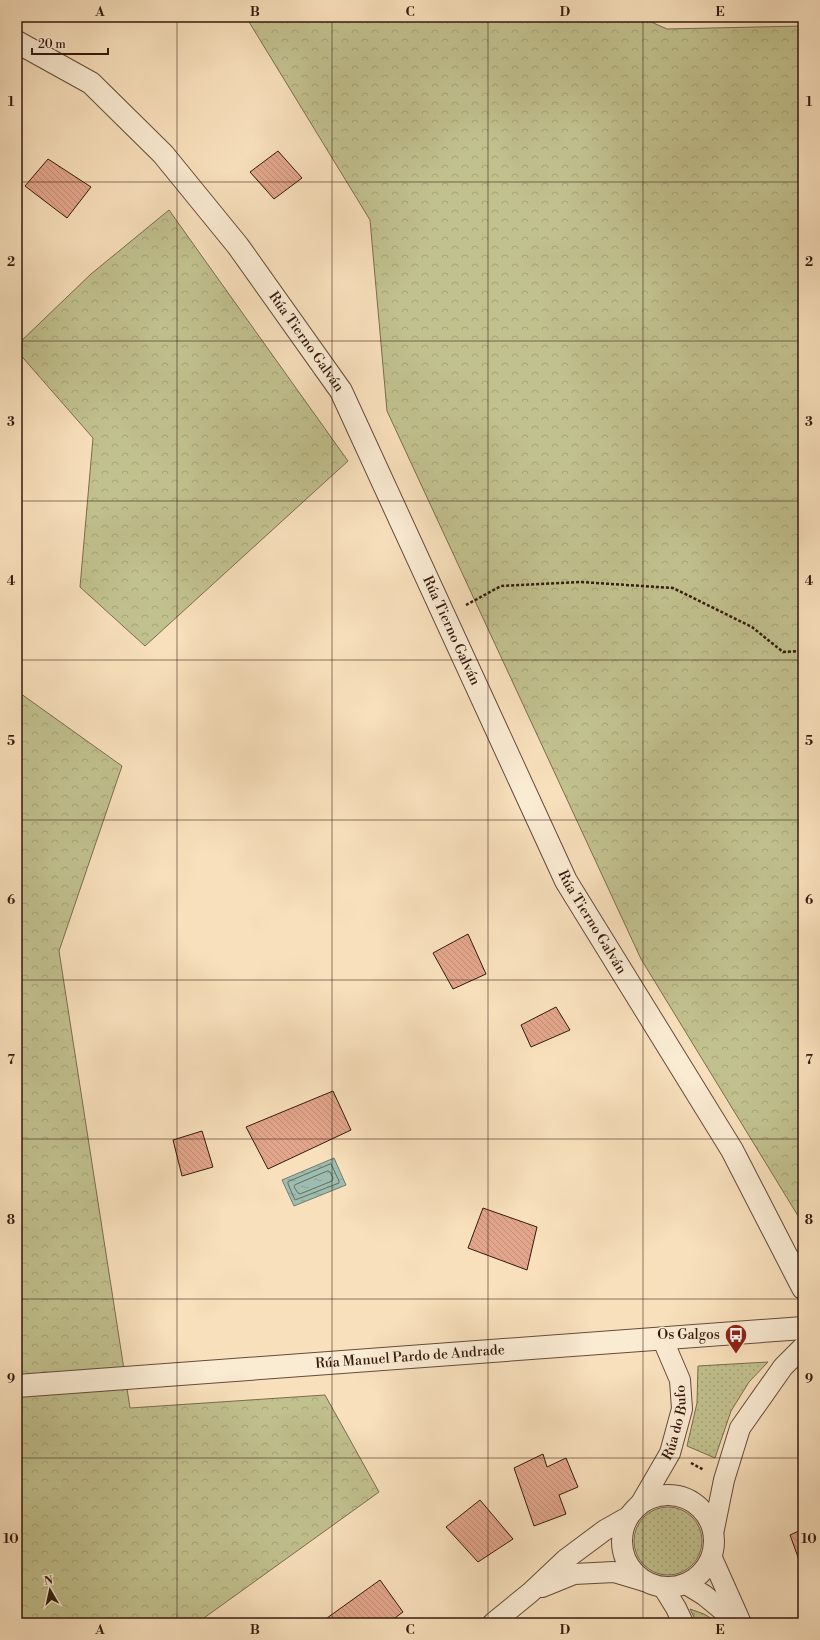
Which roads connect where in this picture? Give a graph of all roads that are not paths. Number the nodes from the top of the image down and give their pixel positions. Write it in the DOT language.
graph roads {
  1 [pos="17,42"];
  2 [pos="803,1288"];
  3 [pos="803,1328"];
  4 [pos="662,1338"];
  5 [pos="803,1347"];
  6 [pos="17,1386"];
  7 [pos="635,1510"];
  8 [pos="714,1529"];
  9 [pos="712,1558"];
  10 [pos="686,1584"];
  11 [pos="655,1585"];
  12 [pos="531,1592"];
  13 [pos="492,1623"];
  14 [pos="683,1623"];
  15 [pos="740,1623"];
  1 -- 2 [label="street, Rúa Tierno Galván"];
  3 -- 4 [label="street, Rúa Manuel Pardo de Andrade"];
  4 -- 6 [label="street, Rúa Manuel Pardo de Andrade"];
  4 -- 7 [label="street, Rúa do Bufo"];
  5 -- 8 [label="street"];
  7 -- 8 [label="street"];
  7 -- 11 [label="street"];
  7 -- 12 [label="street"];
  8 -- 9 [label="street"];
  9 -- 10 [label="street"];
  9 -- 15 [label="street"];
  10 -- 11 [label="street"];
  10 -- 15 [label="street"];
  11 -- 12 [label="street"];
  11 -- 14 [label="street"];
  12 -- 13 [label="street"];
}
